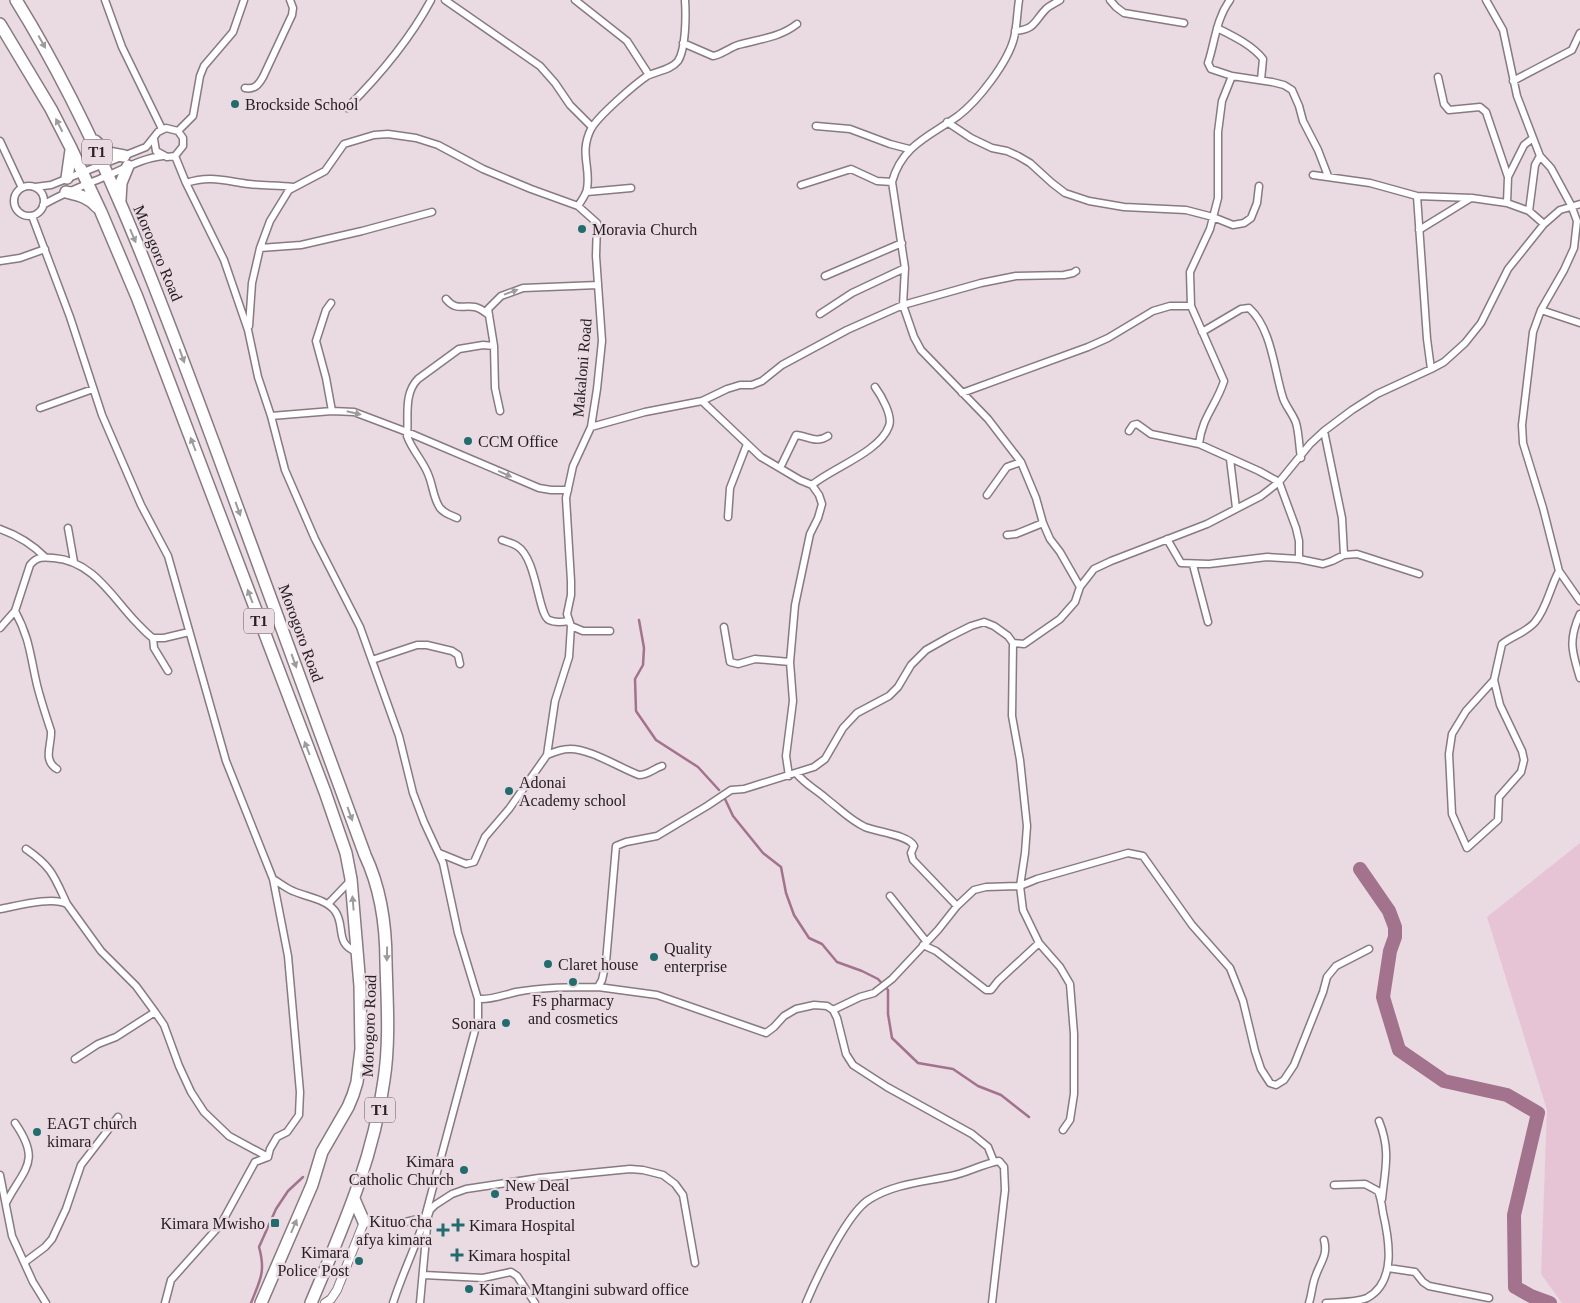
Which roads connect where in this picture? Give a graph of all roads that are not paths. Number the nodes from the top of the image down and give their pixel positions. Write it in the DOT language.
graph roads {
  1 [pos="16,0"];
  2 [pos="105,0"];
  3 [pos="244,0"];
  4 [pos="290,0"];
  5 [pos="431,0"];
  6 [pos="445,0"];
  7 [pos="575,0"];
  8 [pos="685,0"];
  9 [pos="1060,0"];
  10 [pos="1110,0"];
  11 [pos="1230,0"];
  12 [pos="1486,0"];
  13 [pos="1018,1"];
  14 [pos="1184,23"];
  15 [pos="0,24"];
  16 [pos="797,24"];
  17 [pos="1216,28"];
  18 [pos="1015,31"];
  19 [pos="1580,33"];
  20 [pos="683,43"];
  21 [pos="648,76"];
  22 [pos="1232,76"];
  23 [pos="1438,77"];
  24 [pos="1261,80"];
  25 [pos="1513,81"];
  26 [pos="245,88"];
  27 [pos="347,108"];
  28 [pos="947,122"];
  29 [pos="816,126"];
  30 [pos="592,128"];
  31 [pos="162,129"];
  32 [pos="178,131"];
  33 [pos="90,137"];
  34 [pos="1533,138"];
  35 [pos="154,139"];
  36 [pos="0,143"];
  37 [pos="71,148"];
  38 [pos="909,149"];
  39 [pos="163,156"];
  40 [pos="175,156"];
  41 [pos="1540,156"];
  42 [pos="126,161"];
  43 [pos="103,164"];
  44 [pos="82,172"];
  45 [pos="108,175"];
  46 [pos="1313,175"];
  47 [pos="1328,176"];
  48 [pos="1508,177"];
  49 [pos="67,178"];
  50 [pos="892,182"];
  51 [pos="186,183"];
  52 [pos="88,184"];
  53 [pos="801,185"];
  54 [pos="1259,186"];
  55 [pos="293,187"];
  56 [pos="22,188"];
  57 [pos="35,188"];
  58 [pos="631,188"];
  59 [pos="66,192"];
  60 [pos="587,192"];
  61 [pos="1417,196"];
  62 [pos="1472,198"];
  63 [pos="1507,203"];
  64 [pos="120,204"];
  65 [pos="1580,204"];
  66 [pos="44,205"];
  67 [pos="1571,205"];
  68 [pos="578,206"];
  69 [pos="1529,211"];
  70 [pos="101,212"];
  71 [pos="432,212"];
  72 [pos="32,216"];
  73 [pos="1213,217"];
  74 [pos="1544,224"];
  75 [pos="1419,230"];
  76 [pos="902,243"];
  77 [pos="260,248"];
  78 [pos="45,249"];
  79 [pos="0,261"];
  80 [pos="905,268"];
  81 [pos="1076,271"];
  82 [pos="824,276"];
  83 [pos="598,285"];
  84 [pos="446,299"];
  85 [pos="331,303"];
  86 [pos="903,305"];
  87 [pos="1191,306"];
  88 [pos="1541,310"];
  89 [pos="820,314"];
  90 [pos="489,315"];
  91 [pos="1580,323"];
  92 [pos="248,330"];
  93 [pos="1202,332"];
  94 [pos="494,346"];
  95 [pos="1431,369"];
  96 [pos="875,387"];
  97 [pos="94,389"];
  98 [pos="962,393"];
  99 [pos="702,401"];
  100 [pos="40,408"];
  101 [pos="332,411"];
  102 [pos="500,411"];
  103 [pos="271,416"];
  104 [pos="590,427"];
  105 [pos="1129,431"];
  106 [pos="1324,431"];
  107 [pos="408,432"];
  108 [pos="828,436"];
  109 [pos="747,444"];
  110 [pos="1198,444"];
  111 [pos="1301,458"];
  112 [pos="1230,459"];
  113 [pos="1021,462"];
  114 [pos="780,468"];
  115 [pos="1279,482"];
  116 [pos="812,485"];
  117 [pos="568,490"];
  118 [pos="987,495"];
  119 [pos="1236,508"];
  120 [pos="728,517"];
  121 [pos="457,518"];
  122 [pos="1043,523"];
  123 [pos="68,528"];
  124 [pos="0,529"];
  125 [pos="1007,535"];
  126 [pos="1167,539"];
  127 [pos="502,540"];
  128 [pos="1344,555"];
  129 [pos="45,557"];
  130 [pos="1299,559"];
  131 [pos="74,562"];
  132 [pos="1193,564"];
  133 [pos="1559,571"];
  134 [pos="1420,574"];
  135 [pos="1080,587"];
  136 [pos="1580,602"];
  137 [pos="15,610"];
  138 [pos="1580,614"];
  139 [pos="1208,622"];
  140 [pos="570,626"];
  141 [pos="724,627"];
  142 [pos="0,628"];
  143 [pos="610,631"];
  144 [pos="189,632"];
  145 [pos="153,638"];
  146 [pos="1013,643"];
  147 [pos="372,660"];
  148 [pos="790,662"];
  149 [pos="460,664"];
  150 [pos="168,671"];
  151 [pos="1580,678"];
  152 [pos="1494,680"];
  153 [pos="547,756"];
  154 [pos="662,766"];
  155 [pos="57,769"];
  156 [pos="796,773"];
  157 [pos="789,776"];
  158 [pos="26,849"];
  159 [pos="439,853"];
  160 [pos="273,879"];
  161 [pos="351,879"];
  162 [pos="1020,886"];
  163 [pos="890,896"];
  164 [pos="67,904"];
  165 [pos="328,904"];
  166 [pos="957,906"];
  167 [pos="0,909"];
  168 [pos="925,943"];
  169 [pos="1039,943"];
  170 [pos="1369,949"];
  171 [pos="357,952"];
  172 [pos="598,987"];
  173 [pos="478,999"];
  174 [pos="834,1010"];
  175 [pos="155,1012"];
  176 [pos="75,1059"];
  177 [pos="118,1117"];
  178 [pos="1380,1121"];
  179 [pos="15,1124"];
  180 [pos="1063,1130"];
  181 [pos="268,1157"];
  182 [pos="994,1162"];
  183 [pos="0,1175"];
  184 [pos="1334,1185"];
  185 [pos="354,1199"];
  186 [pos="1381,1202"];
  187 [pos="6,1205"];
  188 [pos="427,1217"];
  189 [pos="364,1222"];
  190 [pos="1324,1240"];
  191 [pos="25,1262"];
  192 [pos="695,1263"];
  193 [pos="1388,1268"];
  194 [pos="424,1275"];
  195 [pos="40,1291"];
  196 [pos="1489,1298"];
  197 [pos="38,1303"];
  198 [pos="46,1303"];
  199 [pos="165,1303"];
  200 [pos="261,1303"];
  201 [pos="311,1303"];
  202 [pos="325,1303"];
  203 [pos="393,1303"];
  204 [pos="420,1303"];
  205 [pos="535,1303"];
  206 [pos="806,1303"];
  207 [pos="992,1303"];
  208 [pos="1309,1303"];
  209 [pos="1326,1303"];
  1 -- 33 [label="highway, Morogoro Road / T1, one-way"];
  2 -- 31 [label="street"];
  3 -- 32 [label="street"];
  4 -- 26 [label="street"];
  5 -- 27 [label="street"];
  6 -- 30 [label="street"];
  7 -- 21 [label="street"];
  8 -- 20 [label="street"];
  9 -- 18 [label="street"];
  10 -- 14 [label="street"];
  11 -- 17 [label="street"];
  12 -- 25 [label="street"];
  13 -- 18 [label="street"];
  37 -- 15 [label="highway, Morogoro Road / T1, one-way"];
  16 -- 20 [label="street"];
  17 -- 22 [label="street"];
  17 -- 24 [label="street"];
  18 -- 28 [label="street"];
  19 -- 25 [label="street"];
  20 -- 21 [label="street"];
  21 -- 30 [label="street"];
  22 -- 24 [label="street"];
  22 -- 73 [label="street"];
  23 -- 48 [label="street"];
  24 -- 47 [label="street"];
  25 -- 34 [label="street"];
  28 -- 38 [label="street"];
  28 -- 73 [label="street"];
  29 -- 38 [label="street"];
  30 -- 60 [label="street"];
  31 -- 32 [label="street"];
  31 -- 35 [label="street"];
  32 -- 40 [label="street"];
  33 -- 42 [label="highway"];
  33 -- 43 [label="highway, Morogoro Road / T1"];
  34 -- 41 [label="street"];
  34 -- 48 [label="street"];
  35 -- 39 [label="street"];
  35 -- 42 [label="street"];
  36 -- 56 [label="street"];
  37 -- 44 [label="highway, Morogoro Road / T1"];
  37 -- 49 [label="highway"];
  38 -- 50 [label="street"];
  39 -- 40 [label="street"];
  39 -- 42 [label="street"];
  40 -- 51 [label="street"];
  41 -- 67 [label="street"];
  41 -- 69 [label="street"];
  42 -- 43 [label="street"];
  42 -- 45 [label="street"];
  42 -- 64 [label="highway"];
  43 -- 44 [label="street"];
  43 -- 45 [label="highway, Morogoro Road / T1"];
  44 -- 49 [label="street"];
  44 -- 52 [label="highway, Morogoro Road / T1"];
  45 -- 52 [label="street"];
  45 -- 64 [label="highway, Morogoro Road / T1"];
  46 -- 47 [label="street"];
  47 -- 61 [label="street"];
  48 -- 63 [label="street"];
  49 -- 57 [label="street"];
  50 -- 53 [label="street"];
  50 -- 76 [label="street"];
  51 -- 55 [label="street"];
  51 -- 92 [label="street"];
  52 -- 59 [label="street"];
  52 -- 70 [label="highway, Morogoro Road / T1"];
  54 -- 73 [label="street"];
  55 -- 68 [label="street"];
  55 -- 77 [label="street"];
  56 -- 57 [label="street"];
  56 -- 72 [label="street"];
  57 -- 66 [label="street"];
  58 -- 60 [label="street"];
  59 -- 66 [label="street"];
  59 -- 70 [label="highway"];
  60 -- 68 [label="street"];
  61 -- 62 [label="street"];
  61 -- 75 [label="street"];
  62 -- 63 [label="street"];
  62 -- 75 [label="street"];
  63 -- 69 [label="street"];
  64 -- 185 [label="highway, Morogoro Road / T1, one-way"];
  65 -- 67 [label="street"];
  66 -- 72 [label="street"];
  67 -- 74 [label="street"];
  67 -- 88 [label="street"];
  68 -- 83 [label="street, Makaloni Road"];
  69 -- 74 [label="street"];
  161 -- 70 [label="highway, Morogoro Road / T1, one-way"];
  71 -- 77 [label="street"];
  72 -- 78 [label="street"];
  73 -- 87 [label="street"];
  74 -- 95 [label="street"];
  75 -- 95 [label="street"];
  76 -- 80 [label="street"];
  76 -- 82 [label="street"];
  77 -- 92 [label="street"];
  78 -- 79 [label="street"];
  78 -- 97 [label="street"];
  80 -- 86 [label="street"];
  80 -- 89 [label="street"];
  81 -- 86 [label="street"];
  90 -- 83 [label="street, one-way"];
  83 -- 104 [label="street, Makaloni Road"];
  84 -- 90 [label="street"];
  85 -- 101 [label="street"];
  86 -- 98 [label="street"];
  86 -- 99 [label="street"];
  87 -- 93 [label="street"];
  87 -- 98 [label="street"];
  88 -- 91 [label="street"];
  88 -- 133 [label="street"];
  90 -- 94 [label="street"];
  92 -- 103 [label="street"];
  93 -- 110 [label="street"];
  93 -- 111 [label="street"];
  94 -- 102 [label="street"];
  94 -- 107 [label="street"];
  95 -- 106 [label="street"];
  96 -- 116 [label="street"];
  97 -- 100 [label="street"];
  97 -- 144 [label="street"];
  98 -- 113 [label="street"];
  99 -- 104 [label="street"];
  99 -- 109 [label="street"];
  101 -- 103 [label="street"];
  101 -- 107 [label="street, one-way"];
  103 -- 147 [label="street"];
  104 -- 117 [label="street, Makaloni Road"];
  105 -- 110 [label="street"];
  106 -- 111 [label="street"];
  106 -- 128 [label="street"];
  107 -- 117 [label="street, one-way"];
  107 -- 121 [label="street"];
  108 -- 114 [label="street"];
  109 -- 114 [label="street"];
  109 -- 120 [label="street"];
  110 -- 112 [label="street"];
  111 -- 115 [label="street"];
  112 -- 115 [label="street"];
  112 -- 119 [label="street"];
  113 -- 118 [label="street"];
  113 -- 122 [label="street"];
  114 -- 116 [label="street"];
  115 -- 119 [label="street"];
  115 -- 130 [label="street"];
  116 -- 148 [label="street"];
  117 -- 140 [label="street, Makaloni Road"];
  119 -- 126 [label="street"];
  122 -- 125 [label="street"];
  122 -- 135 [label="street"];
  123 -- 131 [label="street"];
  124 -- 129 [label="street"];
  126 -- 132 [label="street"];
  126 -- 135 [label="street"];
  127 -- 140 [label="street"];
  128 -- 130 [label="street"];
  128 -- 134 [label="street"];
  129 -- 131 [label="street"];
  129 -- 137 [label="street"];
  130 -- 132 [label="street"];
  131 -- 145 [label="street"];
  132 -- 139 [label="street"];
  133 -- 136 [label="street"];
  133 -- 152 [label="street"];
  135 -- 146 [label="street"];
  137 -- 142 [label="street"];
  137 -- 155 [label="street"];
  138 -- 151 [label="street"];
  140 -- 143 [label="street"];
  140 -- 153 [label="street, Makaloni Road"];
  141 -- 148 [label="street"];
  144 -- 145 [label="street"];
  144 -- 160 [label="street"];
  145 -- 150 [label="street"];
  146 -- 156 [label="street"];
  146 -- 162 [label="street"];
  147 -- 149 [label="street"];
  147 -- 159 [label="street"];
  148 -- 157 [label="street"];
  152 -- 152 [label="street"];
  153 -- 154 [label="street"];
  153 -- 159 [label="street"];
  156 -- 157 [label="street"];
  156 -- 166 [label="street"];
  157 -- 172 [label="street"];
  158 -- 164 [label="street"];
  159 -- 173 [label="street"];
  160 -- 165 [label="street"];
  160 -- 181 [label="street"];
  161 -- 165 [label="street"];
  171 -- 161 [label="highway, Morogoro Road / T1, one-way"];
  162 -- 166 [label="street"];
  162 -- 169 [label="street"];
  162 -- 170 [label="street"];
  163 -- 168 [label="street"];
  164 -- 167 [label="street"];
  164 -- 175 [label="street"];
  165 -- 171 [label="street"];
  166 -- 168 [label="street"];
  168 -- 169 [label="street"];
  168 -- 174 [label="street"];
  169 -- 180 [label="street"];
  200 -- 171 [label="highway, Morogoro Road / T1, one-way"];
  172 -- 173 [label="street"];
  172 -- 174 [label="street"];
  173 -- 188 [label="street"];
  174 -- 182 [label="street"];
  175 -- 176 [label="street"];
  175 -- 181 [label="street"];
  177 -- 191 [label="street"];
  178 -- 186 [label="street"];
  179 -- 187 [label="street"];
  181 -- 199 [label="street"];
  182 -- 206 [label="street"];
  182 -- 207 [label="street"];
  183 -- 187 [label="street"];
  184 -- 186 [label="street"];
  185 -- 189 [label="highway"];
  185 -- 201 [label="highway, Morogoro Road / T1"];
  186 -- 193 [label="street"];
  187 -- 191 [label="street"];
  188 -- 189 [label="street"];
  188 -- 192 [label="street"];
  188 -- 194 [label="street"];
  188 -- 203 [label="street"];
  189 -- 202 [label="street"];
  190 -- 208 [label="street"];
  191 -- 195 [label="street"];
  193 -- 196 [label="street"];
  193 -- 209 [label="street"];
  194 -- 204 [label="street"];
  194 -- 205 [label="street"];
  195 -- 197 [label="street"];
  195 -- 198 [label="street"];
}
